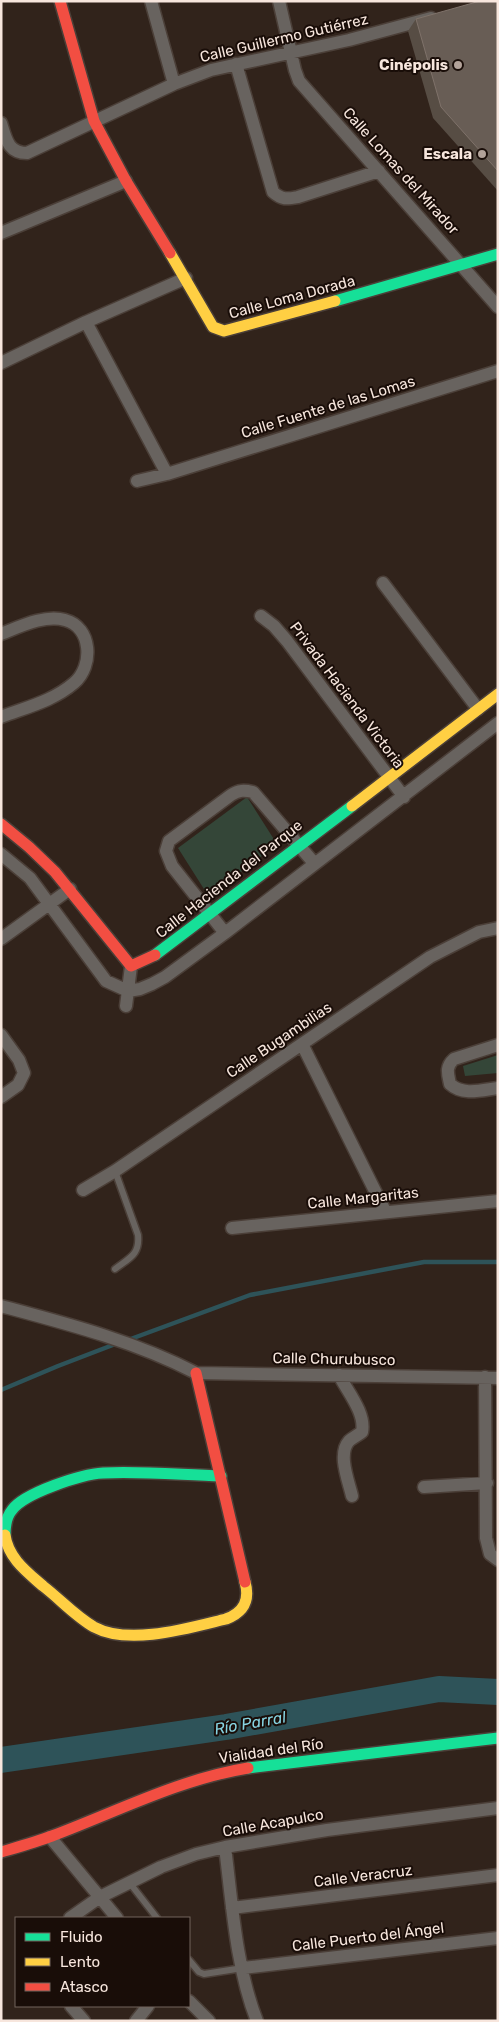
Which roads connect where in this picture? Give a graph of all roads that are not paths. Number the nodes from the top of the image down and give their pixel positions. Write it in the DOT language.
graph roads {
  1 [pos="60,1"];
  2 [pos="151,1"];
  3 [pos="279,1"];
  4 [pos="443,15"];
  5 [pos="292,52"];
  6 [pos="236,64"];
  7 [pos="174,84"];
  8 [pos="94,122"];
  9 [pos="1,123"];
  10 [pos="379,171"];
  11 [pos="126,181"];
  12 [pos="1,233"];
  13 [pos="498,254"];
  14 [pos="462,264"];
  15 [pos="186,278"];
  16 [pos="498,306"];
  17 [pos="86,322"];
  18 [pos="1,363"];
  19 [pos="498,371"];
  20 [pos="167,474"];
  21 [pos="137,481"];
  22 [pos="383,583"];
  23 [pos="261,616"];
  24 [pos="1,634"];
  25 [pos="498,694"];
  26 [pos="478,709"];
  27 [pos="1,717"];
  28 [pos="498,723"];
  29 [pos="388,777"];
  30 [pos="404,797"];
  31 [pos="1,824"];
  32 [pos="300,845"];
  33 [pos="1,854"];
  34 [pos="314,863"];
  35 [pos="70,889"];
  36 [pos="50,904"];
  37 [pos="210,914"];
  38 [pos="498,928"];
  39 [pos="225,933"];
  40 [pos="1,939"];
  41 [pos="131,966"];
  42 [pos="128,991"];
  43 [pos="126,1006"];
  44 [pos="1,1035"];
  45 [pos="302,1044"];
  46 [pos="498,1045"];
  47 [pos="498,1088"];
  48 [pos="1,1098"];
  49 [pos="115,1171"];
  50 [pos="83,1190"];
  51 [pos="498,1201"];
  52 [pos="386,1212"];
  53 [pos="232,1228"];
  54 [pos="115,1269"];
  55 [pos="1,1306"];
  56 [pos="196,1373"];
  57 [pos="339,1375"];
  58 [pos="484,1377"];
  59 [pos="498,1378"];
  60 [pos="221,1476"];
  61 [pos="487,1483"];
  62 [pos="424,1487"];
  63 [pos="352,1496"];
  64 [pos="498,1560"];
  65 [pos="498,1738"];
  66 [pos="498,1808"];
  67 [pos="50,1837"];
  68 [pos="225,1847"];
  69 [pos="1,1852"];
  70 [pos="498,1875"];
  71 [pos="129,1882"];
  72 [pos="100,1897"];
  73 [pos="232,1908"];
  74 [pos="71,1917"];
  75 [pos="115,1917"];
  76 [pos="156,1917"];
  77 [pos="498,1938"];
  78 [pos="190,1961"];
  79 [pos="243,1968"];
  80 [pos="190,2002"];
  81 [pos="72,2007"];
  82 [pos="147,2007"];
  83 [pos="84,2021"];
  84 [pos="136,2021"];
  85 [pos="209,2021"];
  86 [pos="257,2021"];
  1 -- 8 [label="street, Calle Loma Dorada"];
  2 -- 7 [label="street"];
  3 -- 5 [label="street, Calle Lomas del Mirador"];
  4 -- 5 [label="street, Calle Guillermo Gutiérrez"];
  5 -- 6 [label="street, Calle Guillermo Gutiérrez"];
  5 -- 10 [label="street, Calle Lomas del Mirador"];
  6 -- 7 [label="street, Calle Guillermo Gutiérrez"];
  6 -- 10 [label="street"];
  7 -- 8 [label="street, Calle Guillermo Gutiérrez"];
  8 -- 9 [label="street, Calle Guillermo Gutiérrez"];
  8 -- 11 [label="street, Calle Loma Dorada"];
  10 -- 14 [label="street, Calle Lomas del Mirador"];
  11 -- 12 [label="street"];
  11 -- 15 [label="street, Calle Loma Dorada"];
  13 -- 14 [label="street, Calle Loma Dorada"];
  14 -- 15 [label="street, Calle Loma Dorada"];
  14 -- 16 [label="street, Calle Lomas del Mirador"];
  15 -- 17 [label="street"];
  17 -- 18 [label="street"];
  17 -- 20 [label="street"];
  19 -- 20 [label="street, Calle Fuente de las Lomas"];
  20 -- 21 [label="street, Calle Fuente de las Lomas"];
  22 -- 26 [label="street"];
  23 -- 29 [label="street, Privada Hacienda Victoria"];
  24 -- 27 [label="street"];
  25 -- 26 [label="street, Calle Hacienda del Parque"];
  26 -- 29 [label="street, Calle Hacienda del Parque"];
  28 -- 30 [label="street"];
  29 -- 30 [label="street, Privada Hacienda Victoria"];
  29 -- 32 [label="street, Calle Hacienda del Parque"];
  30 -- 34 [label="street"];
  31 -- 35 [label="street"];
  32 -- 34 [label="street"];
  32 -- 37 [label="street, Calle Hacienda del Parque"];
  32 -- 37 [label="street"];
  33 -- 36 [label="street"];
  34 -- 39 [label="street"];
  35 -- 36 [label="street"];
  35 -- 41 [label="street"];
  36 -- 40 [label="street"];
  36 -- 42 [label="street"];
  37 -- 39 [label="street"];
  37 -- 41 [label="street, Calle Hacienda del Parque"];
  38 -- 45 [label="street, Calle Bugambilias"];
  39 -- 42 [label="street"];
  41 -- 42 [label="street"];
  42 -- 43 [label="street"];
  44 -- 48 [label="street"];
  45 -- 49 [label="street, Calle Bugambilias"];
  45 -- 52 [label="street"];
  46 -- 47 [label="street"];
  49 -- 50 [label="street, Calle Bugambilias"];
  49 -- 54 [label="lane"];
  51 -- 52 [label="street, Calle Margaritas"];
  52 -- 53 [label="street, Calle Margaritas"];
  55 -- 56 [label="street, Calle Churubusco"];
  56 -- 57 [label="street, Calle Churubusco"];
  56 -- 60 [label="street"];
  57 -- 58 [label="street, Calle Churubusco"];
  57 -- 63 [label="street"];
  58 -- 59 [label="street, Calle Churubusco"];
  58 -- 61 [label="street"];
  60 -- 60 [label="street"];
  61 -- 62 [label="street"];
  61 -- 64 [label="street"];
  65 -- 67 [label="street, Vialidad del Río"];
  66 -- 68 [label="street, Calle Acapulco"];
  67 -- 69 [label="street, Vialidad del Río"];
  67 -- 72 [label="street"];
  68 -- 71 [label="street, Calle Acapulco"];
  68 -- 73 [label="street"];
  70 -- 73 [label="street, Calle Veracruz"];
  71 -- 72 [label="street, Calle Acapulco"];
  71 -- 76 [label="lane"];
  72 -- 74 [label="street, Calle Acapulco"];
  72 -- 75 [label="street"];
  73 -- 79 [label="street"];
  77 -- 79 [label="street, Calle Puerto del Ángel"];
  78 -- 79 [label="lane"];
  79 -- 86 [label="street"];
  80 -- 85 [label="street"];
  81 -- 83 [label="street"];
  82 -- 84 [label="street"];
}
